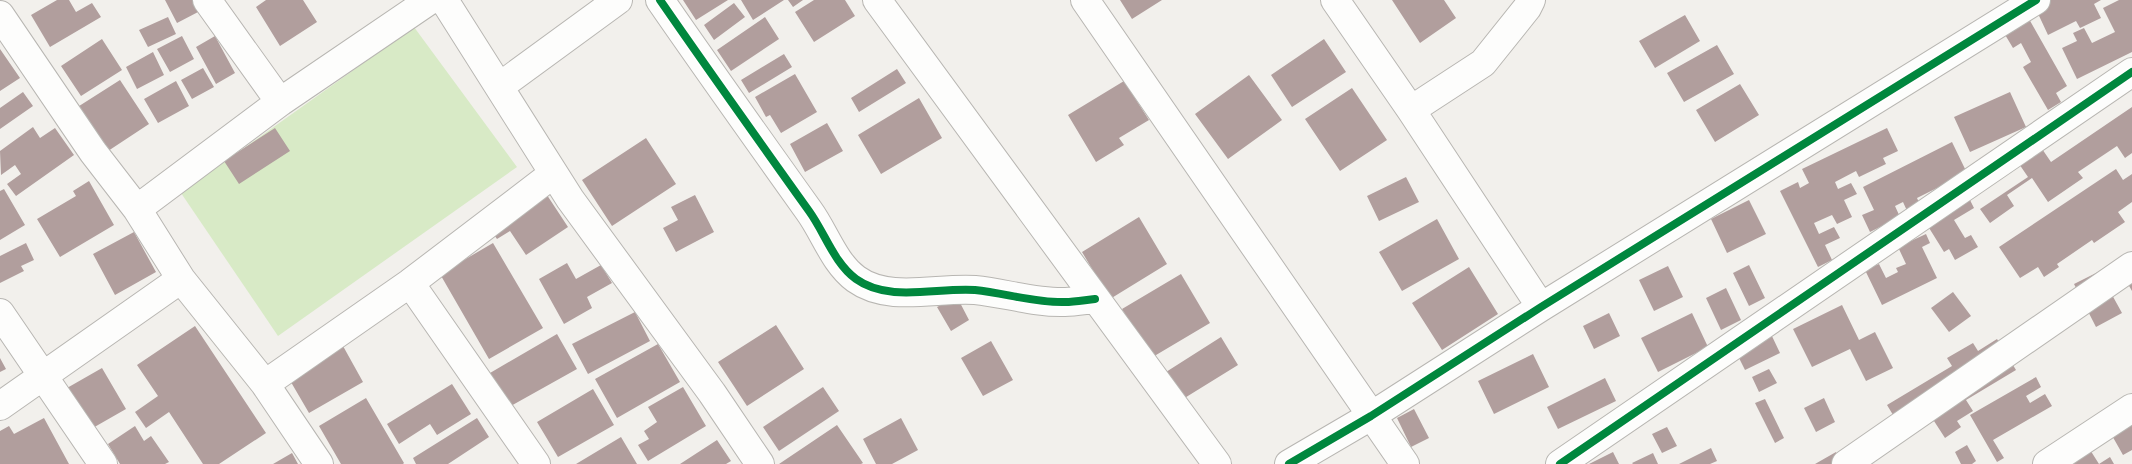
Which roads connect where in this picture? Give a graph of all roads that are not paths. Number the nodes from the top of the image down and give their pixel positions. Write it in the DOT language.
graph roads {
  1 [pos="207,0"];
  2 [pos="430,0"];
  3 [pos="444,0"];
  4 [pos="618,0"];
  5 [pos="660,0"];
  6 [pos="877,0"];
  7 [pos="1085,0"];
  8 [pos="1335,0"];
  9 [pos="1531,0"];
  10 [pos="2036,0"];
  11 [pos="0,14"];
  12 [pos="2132,72"];
  13 [pos="499,87"];
  14 [pos="280,102"];
  15 [pos="1411,110"];
  16 [pos="553,174"];
  17 [pos="138,209"];
  18 [pos="2132,266"];
  19 [pos="181,278"];
  20 [pos="410,283"];
  21 [pos="1095,299"];
  22 [pos="1541,308"];
  23 [pos="0,313"];
  24 [pos="43,375"];
  25 [pos="264,384"];
  26 [pos="0,406"];
  27 [pos="2132,408"];
  28 [pos="1371,416"];
  29 [pos="103,464"];
  30 [pos="319,464"];
  31 [pos="536,464"];
  32 [pos="760,464"];
  33 [pos="1217,464"];
  34 [pos="1289,464"];
  35 [pos="1405,464"];
  36 [pos="1560,464"];
  37 [pos="1846,464"];
  38 [pos="2047,464"];
  1 -- 14 [label="street"];
  2 -- 14 [label="street"];
  3 -- 13 [label="street"];
  4 -- 13 [label="street"];
  5 -- 21 [label="street"];
  6 -- 21 [label="street"];
  7 -- 28 [label="street"];
  8 -- 15 [label="street"];
  9 -- 15 [label="street"];
  10 -- 22 [label="street"];
  11 -- 17 [label="street"];
  12 -- 36 [label="street"];
  13 -- 16 [label="street"];
  14 -- 17 [label="street"];
  15 -- 22 [label="street"];
  16 -- 20 [label="street"];
  16 -- 32 [label="street"];
  17 -- 19 [label="street"];
  18 -- 37 [label="street"];
  19 -- 24 [label="street"];
  19 -- 25 [label="street"];
  20 -- 25 [label="street"];
  20 -- 31 [label="street"];
  21 -- 33 [label="street"];
  22 -- 28 [label="street"];
  23 -- 24 [label="street"];
  24 -- 26 [label="street"];
  24 -- 29 [label="street"];
  25 -- 30 [label="street"];
  27 -- 38 [label="street"];
  28 -- 34 [label="street"];
  28 -- 35 [label="street"];
}
